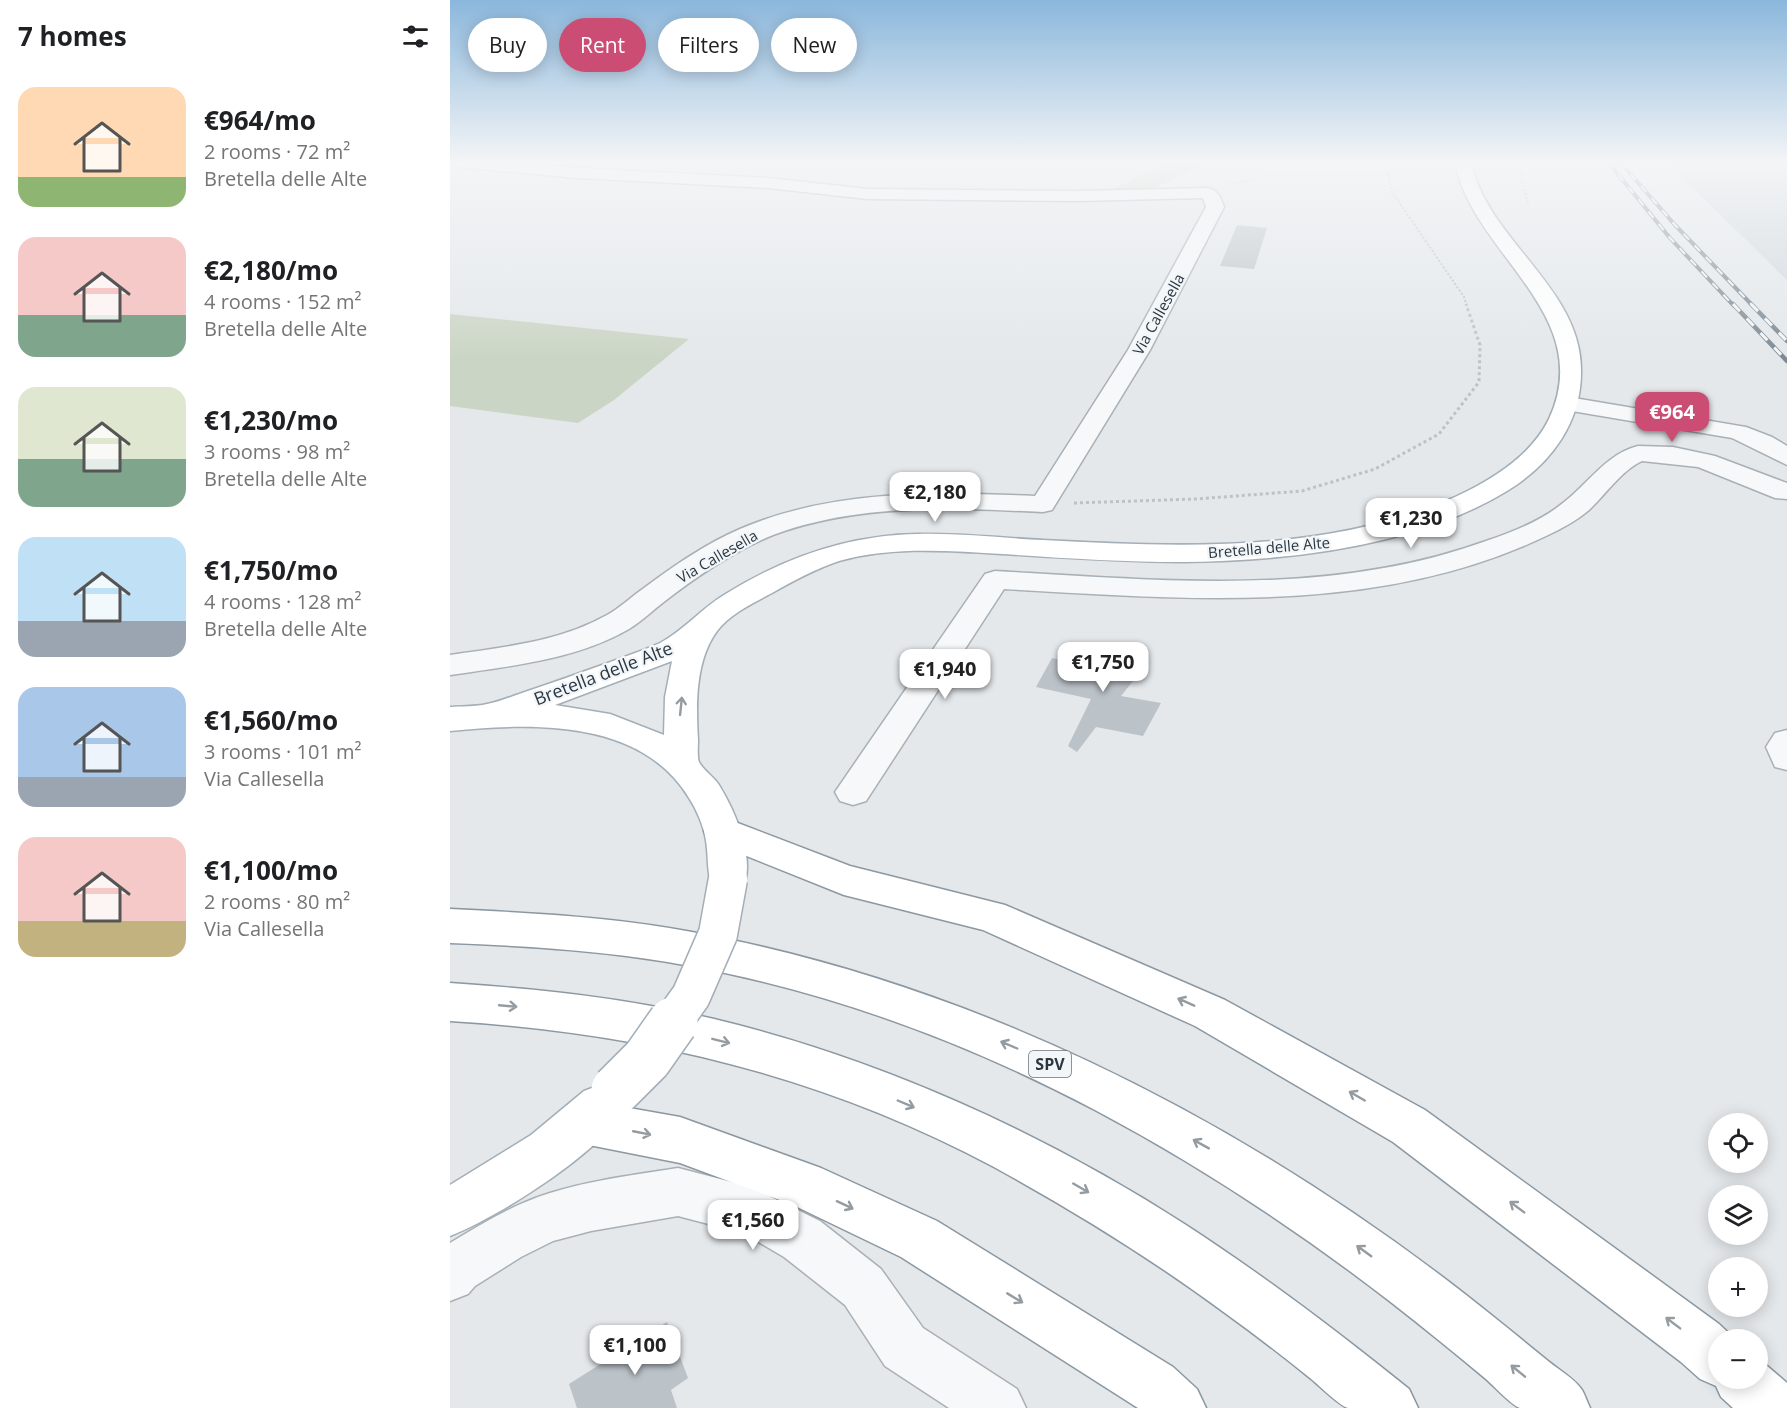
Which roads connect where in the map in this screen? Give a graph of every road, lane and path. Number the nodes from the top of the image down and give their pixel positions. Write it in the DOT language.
graph roads {
  1 [pos="1205,228"];
  2 [pos="1416,228"];
  3 [pos="1495,228"];
  4 [pos="1568,404"];
  5 [pos="1787,457"];
  6 [pos="1786,493"];
  7 [pos="1043,504"];
  8 [pos="704,625"];
  9 [pos="450,665"];
  10 [pos="497,713"];
  11 [pos="450,719"];
  12 [pos="1787,742"];
  13 [pos="1787,758"];
  14 [pos="681,765"];
  15 [pos="853,792"];
  16 [pos="722,831"];
  17 [pos="450,926"];
  18 [pos="450,1002"];
  19 [pos="600,1106"];
  20 [pos="450,1212"];
  21 [pos="450,1276"];
  22 [pos="1708,1350"];
  23 [pos="1752,1389"];
  24 [pos="998,1408"];
  25 [pos="1178,1408"];
  26 [pos="1390,1408"];
  27 [pos="1563,1408"];
  28 [pos="1774,1408"];
  1 -- 7 [label="street, Via Callesella"];
  2 -- 7 [label="path"];
  3 -- 4 [label="main road, Bretella delle Alte"];
  4 -- 5 [label="street"];
  4 -- 8 [label="main road, Bretella delle Alte"];
  6 -- 15 [label="street"];
  7 -- 9 [label="street, Via Callesella"];
  8 -- 10 [label="main road, Bretella delle Alte"];
  14 -- 8 [label="main road, Bretella delle Alte, one-way"];
  10 -- 11 [label="main road"];
  10 -- 14 [label="main road"];
  12 -- 13 [label="street"];
  14 -- 16 [label="main road"];
  16 -- 19 [label="main road, bridge"];
  22 -- 16 [label="main road, one-way"];
  27 -- 17 [label="main road, SPV, one-way"];
  18 -- 26 [label="main road, one-way"];
  19 -- 20 [label="main road"];
  19 -- 25 [label="main road, one-way"];
  21 -- 24 [label="street"];
  23 -- 28 [label="main road"];
}
